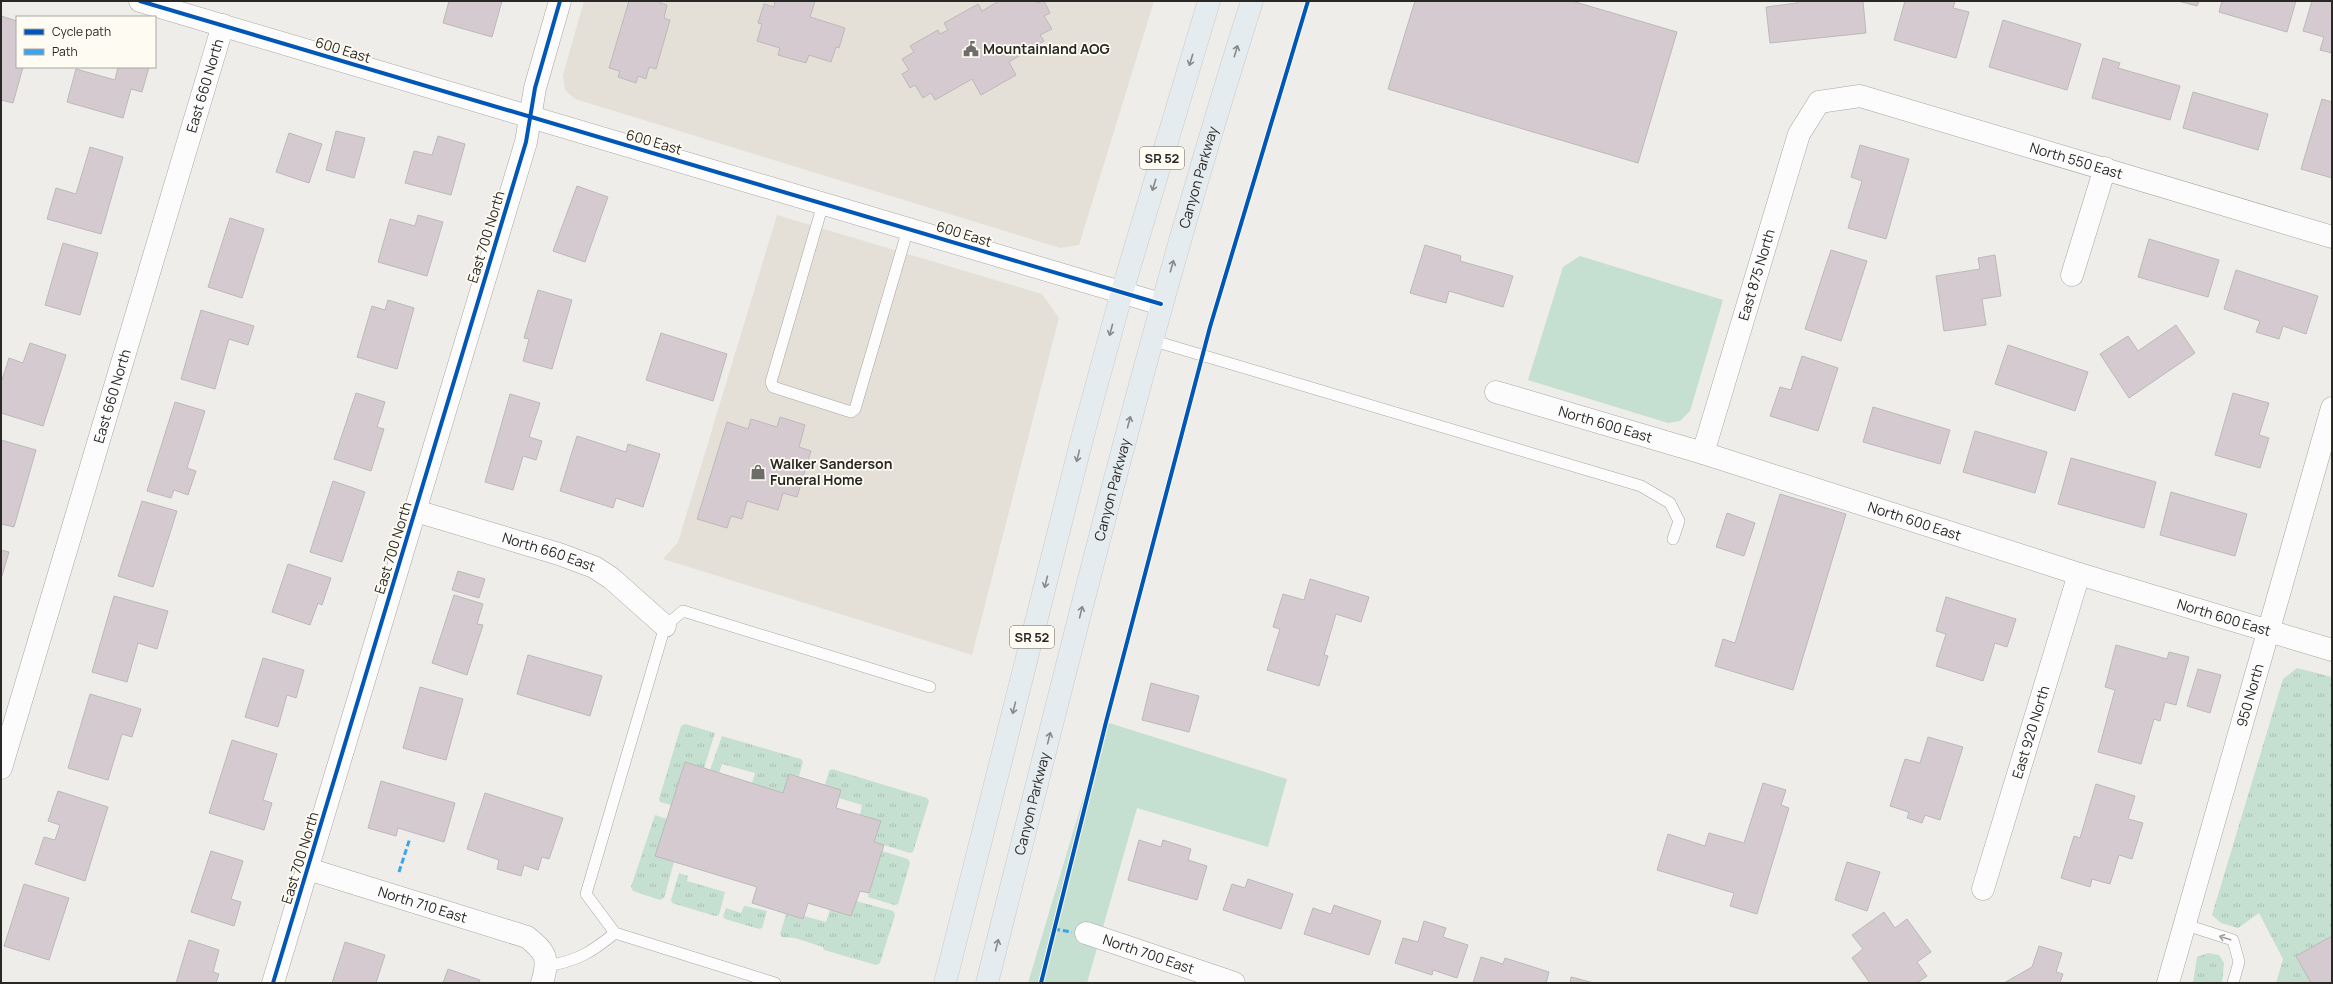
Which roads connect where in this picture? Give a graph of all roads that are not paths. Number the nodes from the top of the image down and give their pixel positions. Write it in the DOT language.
graph roads {
  1 [pos="140,1"];
  2 [pos="560,1"];
  3 [pos="1209,1"];
  4 [pos="1252,1"];
  5 [pos="223,25"];
  6 [pos="1819,102"];
  7 [pos="530,118"];
  8 [pos="2105,168"];
  9 [pos="823,204"];
  10 [pos="908,229"];
  11 [pos="2332,237"];
  12 [pos="2072,275"];
  13 [pos="1122,292"];
  14 [pos="1161,304"];
  15 [pos="1151,340"];
  16 [pos="1496,392"];
  17 [pos="2332,408"];
  18 [pos="1703,453"];
  19 [pos="416,511"];
  20 [pos="1673,539"];
  21 [pos="2079,574"];
  22 [pos="665,626"];
  23 [pos="2267,632"];
  24 [pos="2332,650"];
  25 [pos="930,687"];
  26 [pos="1,768"];
  27 [pos="308,869"];
  28 [pos="1983,889"];
  29 [pos="2186,925"];
  30 [pos="615,932"];
  31 [pos="1086,933"];
  32 [pos="544,974"];
  33 [pos="273,983"];
  34 [pos="775,983"];
  35 [pos="945,983"];
  36 [pos="987,983"];
  37 [pos="1234,983"];
  38 [pos="2168,983"];
  39 [pos="2233,983"];
  1 -- 5 [label="street, 600 East"];
  2 -- 7 [label="street, East 700 North"];
  3 -- 13 [label="highway, SR 52, one-way"];
  14 -- 4 [label="highway, Canyon Parkway / SR 52, one-way"];
  5 -- 7 [label="street, 600 East"];
  5 -- 26 [label="street, East 660 North"];
  6 -- 8 [label="street, North 550 East"];
  6 -- 18 [label="street, East 875 North"];
  7 -- 9 [label="street, 600 East"];
  7 -- 19 [label="street, East 700 North"];
  8 -- 11 [label="street, North 550 East"];
  8 -- 12 [label="street"];
  9 -- 10 [label="street, 600 East"];
  9 -- 10 [label="lane"];
  10 -- 13 [label="street, 600 East"];
  13 -- 14 [label="street, 600 East"];
  13 -- 35 [label="highway, SR 52, one-way"];
  14 -- 15 [label="highway, Canyon Parkway / SR 52"];
  15 -- 20 [label="lane"];
  36 -- 15 [label="highway, Canyon Parkway / SR 52, one-way"];
  16 -- 18 [label="street, North 600 East"];
  17 -- 23 [label="street, 950 North"];
  18 -- 21 [label="street, North 600 East"];
  19 -- 22 [label="street, North 660 East"];
  19 -- 27 [label="street, East 700 North"];
  21 -- 23 [label="street, North 600 East"];
  21 -- 28 [label="street, East 920 North"];
  22 -- 25 [label="lane"];
  22 -- 30 [label="lane"];
  23 -- 24 [label="street, North 600 East"];
  23 -- 29 [label="street, 950 North"];
  27 -- 32 [label="street, North 710 East"];
  27 -- 33 [label="street, East 700 North"];
  29 -- 38 [label="street, 950 North"];
  39 -- 29 [label="lane, one-way"];
  30 -- 32 [label="lane"];
  30 -- 34 [label="lane"];
  31 -- 37 [label="street, North 700 East"];
}
